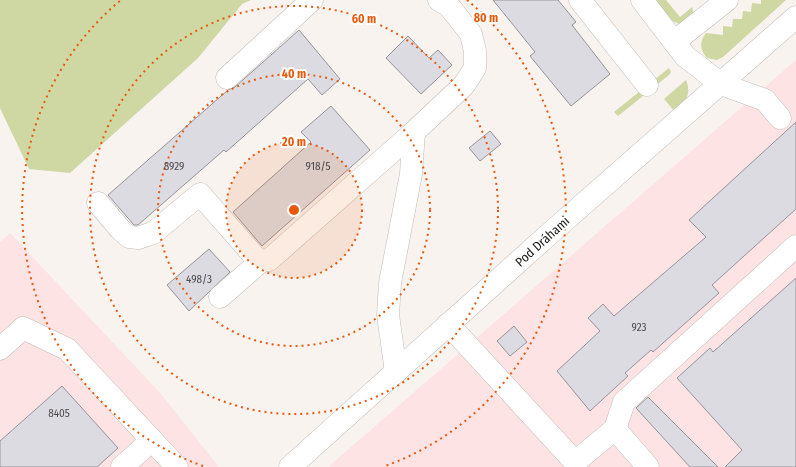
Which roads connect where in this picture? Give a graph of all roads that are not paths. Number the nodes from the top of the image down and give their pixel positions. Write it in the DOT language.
graph roads {
  1 [pos="312,0"];
  2 [pos="439,0"];
  3 [pos="580,0"];
  4 [pos="642,0"];
  5 [pos="712,4"];
  6 [pos="796,17"];
  7 [pos="674,42"];
  8 [pos="227,78"];
  9 [pos="721,84"];
  10 [pos="647,85"];
  11 [pos="780,118"];
  12 [pos="414,132"];
  13 [pos="98,203"];
  14 [pos="796,246"];
  15 [pos="261,261"];
  16 [pos="220,297"];
  17 [pos="448,324"];
  18 [pos="0,349"];
  19 [pos="396,372"];
  20 [pos="615,429"];
  21 [pos="152,440"];
  22 [pos="575,465"];
  23 [pos="122,467"];
  24 [pos="177,467"];
  25 [pos="290,467"];
  26 [pos="648,467"];
  1 -- 8 [label="street"];
  2 -- 12 [label="street"];
  3 -- 10 [label="street"];
  4 -- 7 [label="street"];
  5 -- 7 [label="street"];
  6 -- 9 [label="street, Pod Dráhami"];
  7 -- 9 [label="street"];
  9 -- 11 [label="street"];
  9 -- 17 [label="street, Pod Dráhami"];
  12 -- 15 [label="street"];
  12 -- 19 [label="street"];
  13 -- 15 [label="street"];
  14 -- 20 [label="street"];
  15 -- 16 [label="street"];
  17 -- 19 [label="street, Pod Dráhami"];
  17 -- 22 [label="street"];
  18 -- 21 [label="street"];
  19 -- 25 [label="street, Pod Dráhami"];
  20 -- 22 [label="street"];
  20 -- 26 [label="street"];
  21 -- 23 [label="street"];
  21 -- 24 [label="street"];
}
